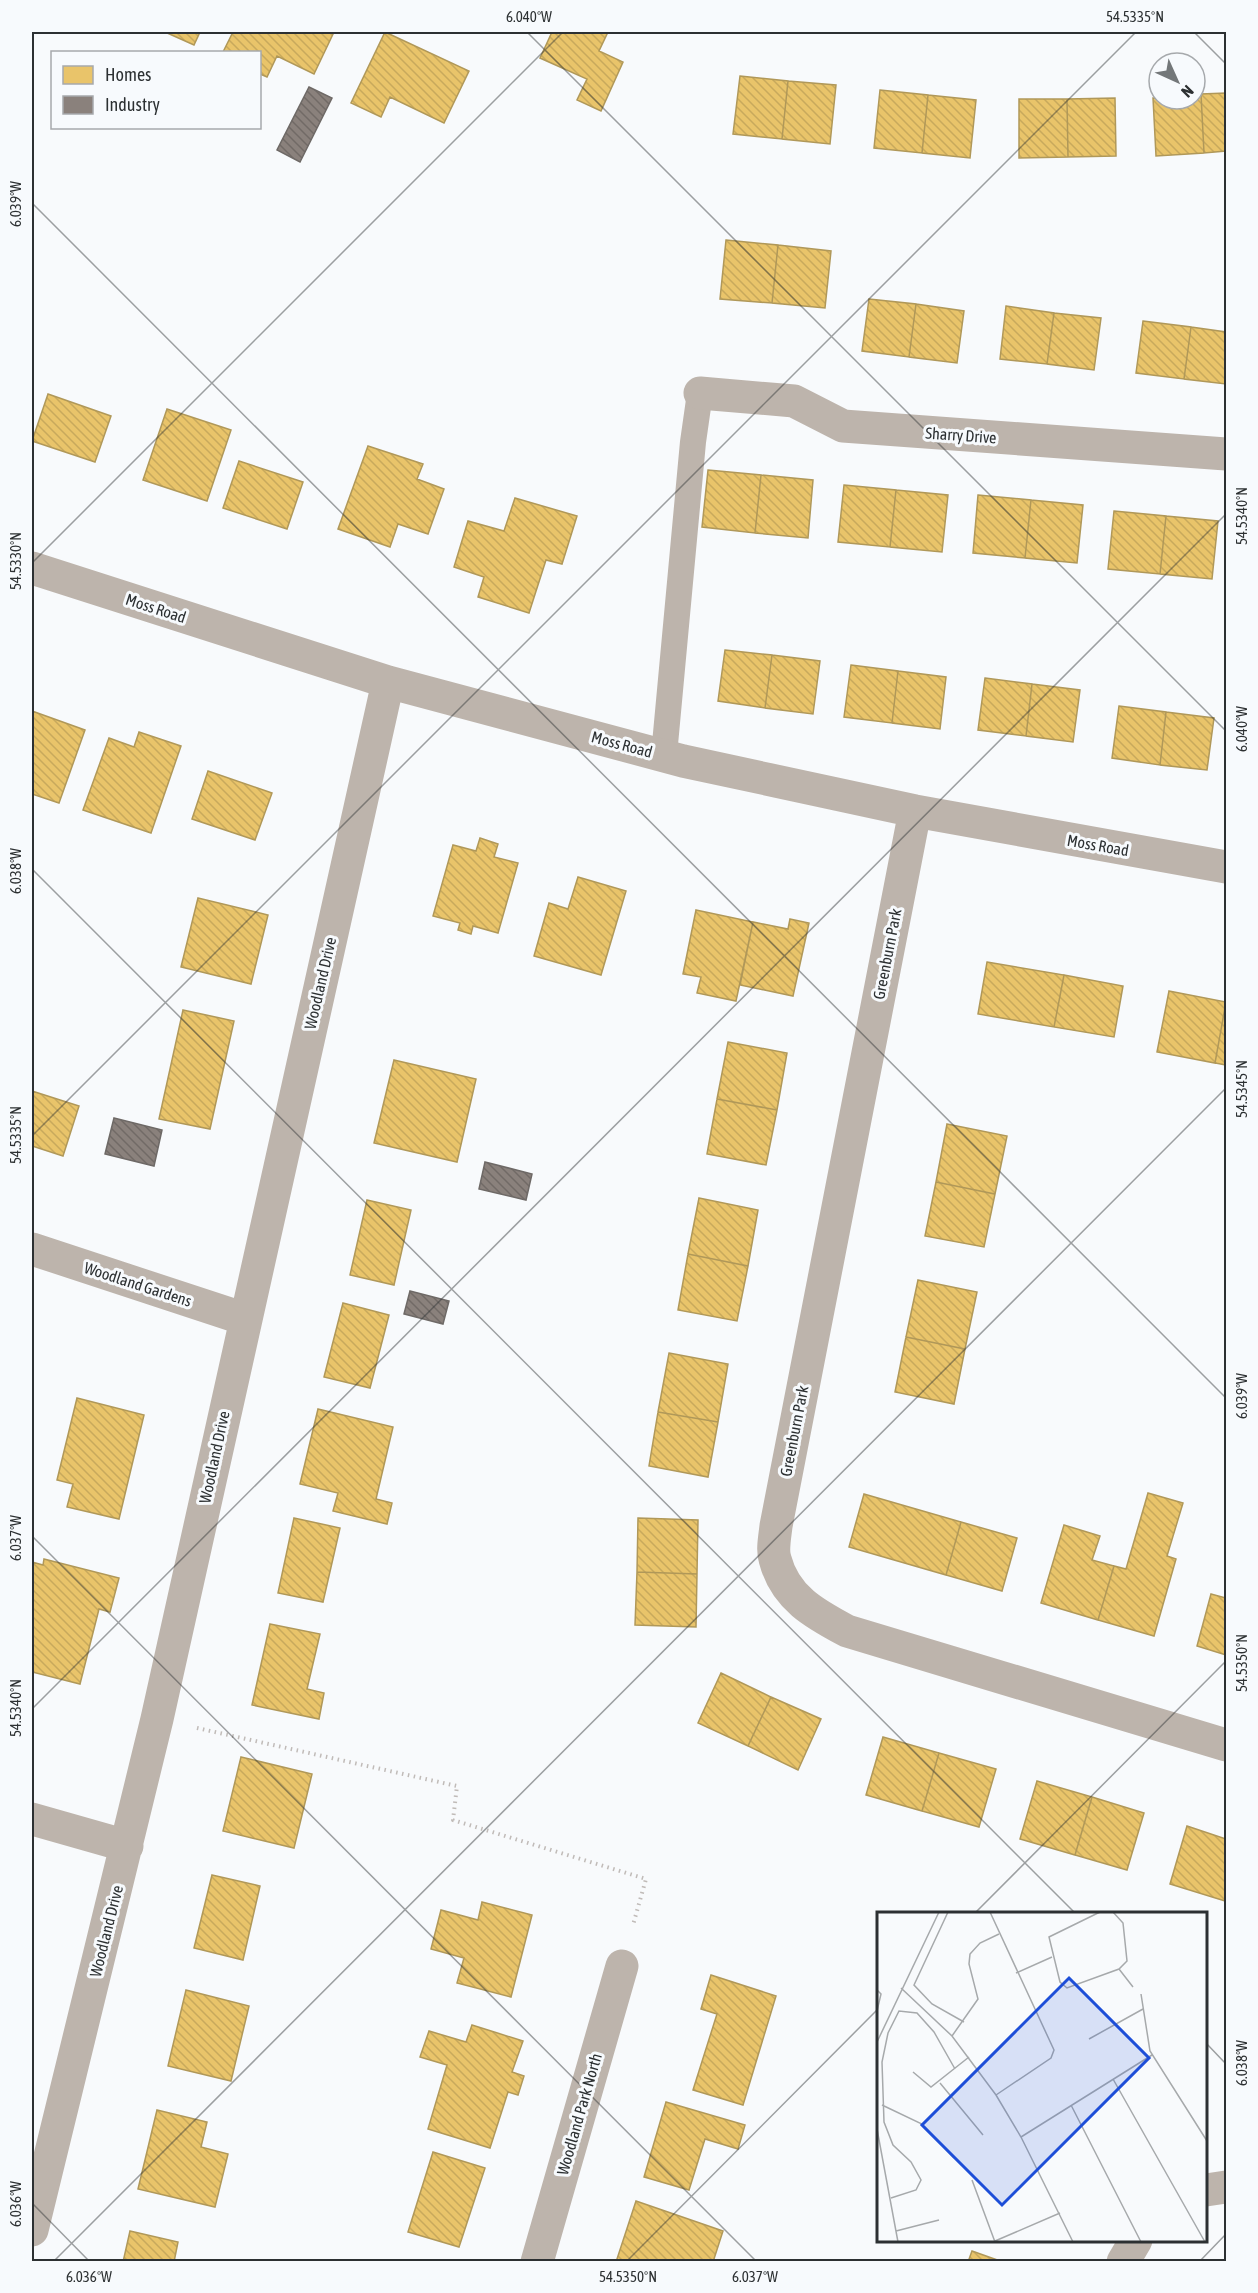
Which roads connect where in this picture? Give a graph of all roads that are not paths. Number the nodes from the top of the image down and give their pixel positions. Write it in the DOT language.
graph roads {
  1 [pos="700,393"];
  2 [pos="1227,454"];
  3 [pos="32,568"];
  4 [pos="388,682"];
  5 [pos="664,755"];
  6 [pos="915,811"];
  7 [pos="1227,867"];
  8 [pos="32,1250"];
  9 [pos="245,1319"];
  10 [pos="1227,1745"];
  11 [pos="32,1819"];
  12 [pos="127,1846"];
  13 [pos="622,1966"];
  14 [pos="1227,2187"];
  15 [pos="1207,2190"];
  16 [pos="32,2229"];
  17 [pos="1135,2242"];
  18 [pos="537,2262"];
  19 [pos="1123,2262"];
  1 -- 2 [label="street, Sharry Drive"];
  1 -- 5 [label="lane"];
  3 -- 4 [label="street, Moss Road"];
  4 -- 5 [label="street, Moss Road"];
  4 -- 9 [label="street, Woodland Drive"];
  5 -- 6 [label="street, Moss Road"];
  6 -- 7 [label="street, Moss Road"];
  6 -- 10 [label="street, Greenburn Park"];
  8 -- 9 [label="street, Woodland Gardens"];
  9 -- 12 [label="street, Woodland Drive"];
  11 -- 12 [label="street"];
  12 -- 16 [label="street, Woodland Drive"];
  13 -- 18 [label="street, Woodland Park North"];
  14 -- 15 [label="street"];
  17 -- 19 [label="street"];
}
